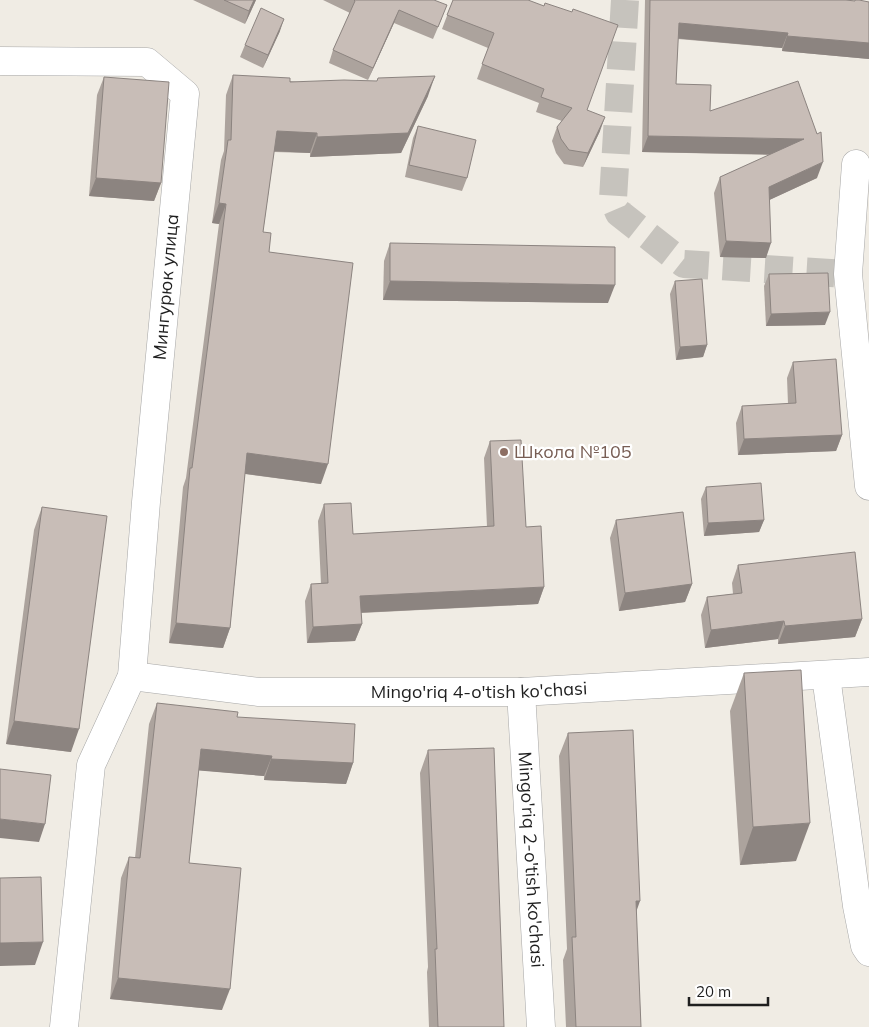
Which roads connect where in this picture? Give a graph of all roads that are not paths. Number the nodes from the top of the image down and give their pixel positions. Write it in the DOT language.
graph roads {
  1 [pos="0,62"];
  2 [pos="856,164"];
  3 [pos="869,486"];
  4 [pos="869,672"];
  5 [pos="132,676"];
  6 [pos="826,676"];
  7 [pos="521,692"];
  8 [pos="869,952"];
  9 [pos="64,1027"];
  10 [pos="541,1027"];
  1 -- 5 [label="street, Мингурюк улица"];
  2 -- 3 [label="street"];
  4 -- 6 [label="street, Mingo'riq 4-o'tish ko'chasi"];
  5 -- 7 [label="street, Mingo'riq 4-o'tish ko'chasi"];
  5 -- 9 [label="street"];
  6 -- 7 [label="street, Mingo'riq 4-o'tish ko'chasi"];
  6 -- 8 [label="street"];
  7 -- 10 [label="street, Mingo'riq 2-o'tish ko'chasi"];
}
